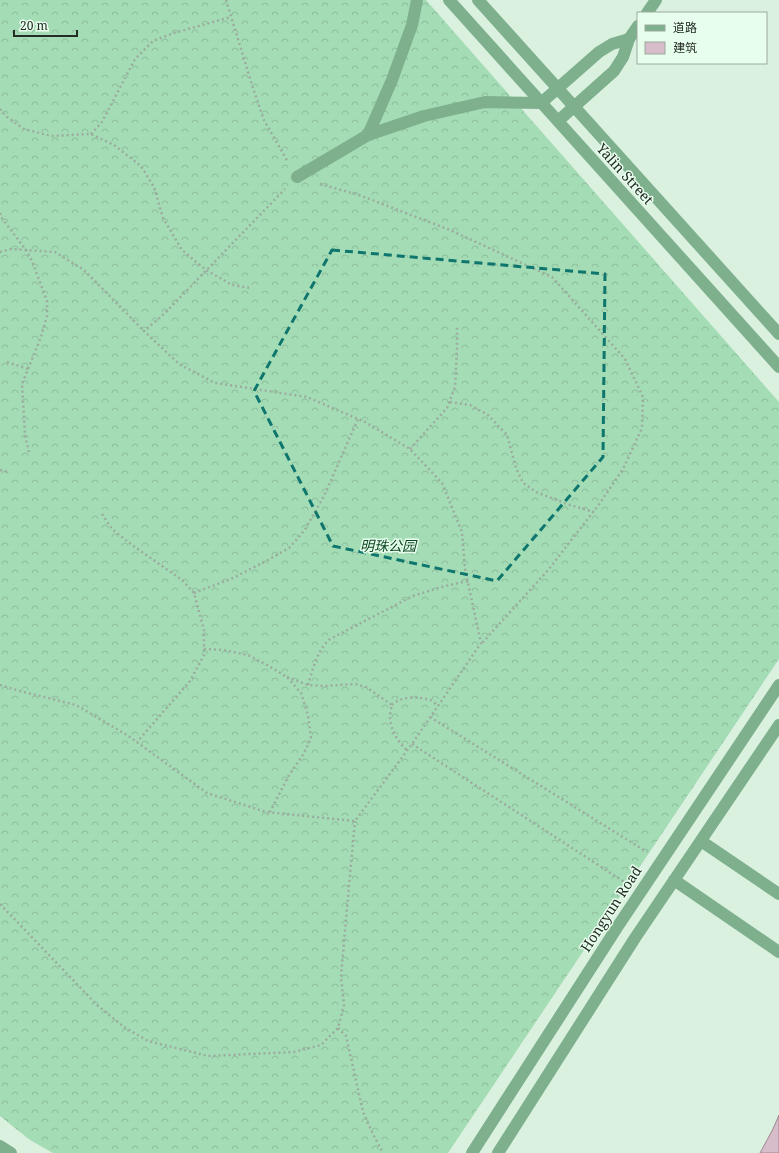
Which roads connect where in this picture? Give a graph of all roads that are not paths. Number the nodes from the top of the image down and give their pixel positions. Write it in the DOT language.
graph roads {
  1 [pos="417,0"];
  2 [pos="449,0"];
  3 [pos="478,0"];
  4 [pos="656,0"];
  5 [pos="648,12"];
  6 [pos="637,27"];
  7 [pos="629,39"];
  8 [pos="558,88"];
  9 [pos="541,103"];
  10 [pos="574,106"];
  11 [pos="558,121"];
  12 [pos="368,135"];
  13 [pos="297,177"];
  14 [pos="779,334"];
  15 [pos="779,367"];
  16 [pos="779,685"];
  17 [pos="779,725"];
  18 [pos="701,841"];
  19 [pos="674,880"];
  20 [pos="779,894"];
  21 [pos="779,952"];
  22 [pos="0,1146"];
  23 [pos="11,1153"];
  24 [pos="472,1153"];
  25 [pos="498,1153"];
  1 -- 12 [label="street"];
  2 -- 9 [label="street, Yalin Street"];
  3 -- 8 [label="street, Yalin Street"];
  4 -- 5 [label="street"];
  6 -- 7 [label="street"];
  7 -- 8 [label="street"];
  7 -- 10 [label="street"];
  8 -- 9 [label="street"];
  8 -- 10 [label="street, Yalin Street"];
  9 -- 11 [label="street, Yalin Street"];
  9 -- 12 [label="street"];
  10 -- 11 [label="street"];
  10 -- 14 [label="street, Yalin Street"];
  11 -- 15 [label="street, Yalin Street"];
  12 -- 13 [label="street"];
  16 -- 24 [label="street, Hongyun Road"];
  17 -- 18 [label="street"];
  18 -- 19 [label="street"];
  18 -- 20 [label="street"];
  19 -- 21 [label="street"];
  19 -- 25 [label="street"];
  22 -- 23 [label="street"];
}
